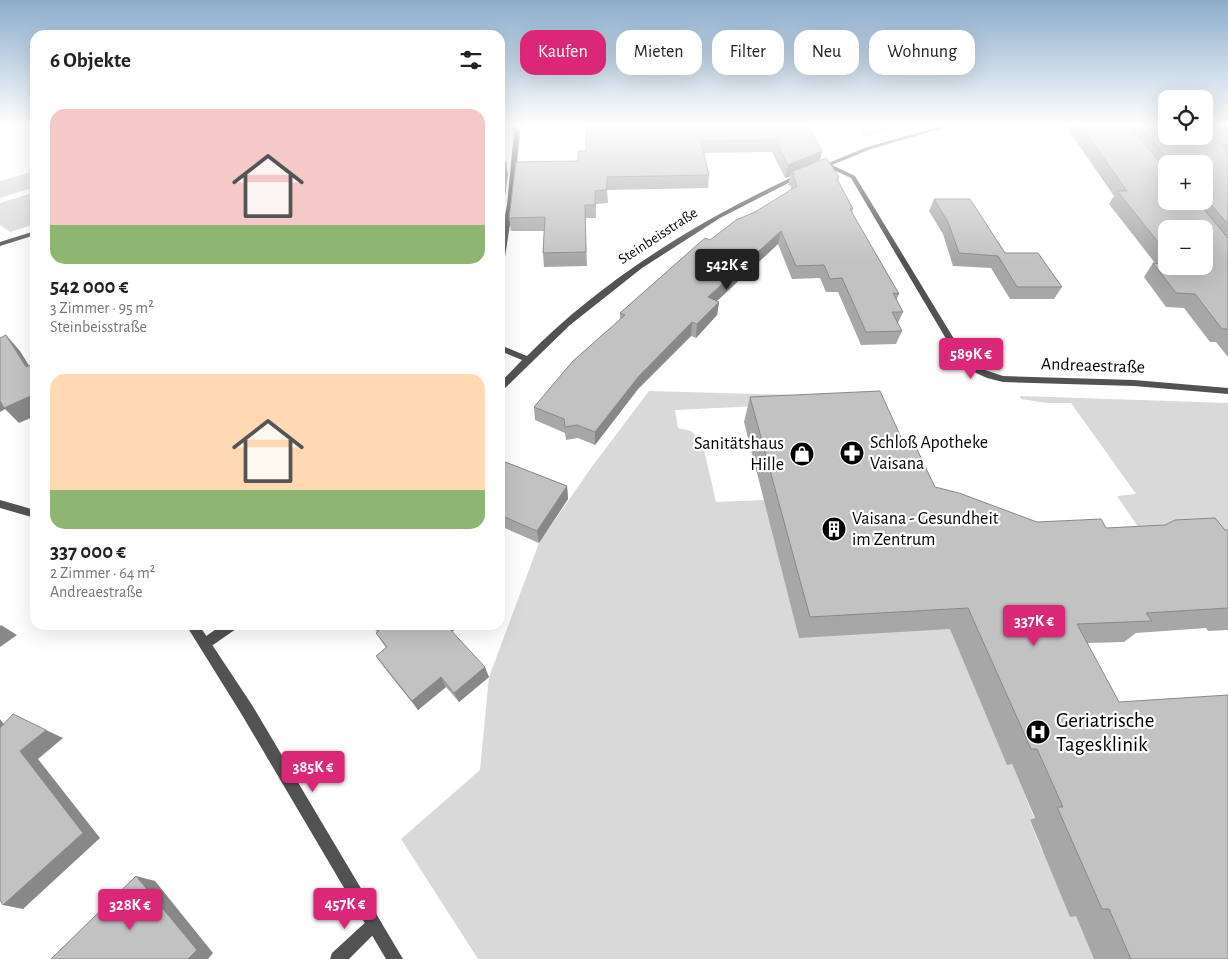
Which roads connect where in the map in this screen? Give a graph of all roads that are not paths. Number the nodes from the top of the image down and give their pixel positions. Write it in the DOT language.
graph roads {
  1 [pos="513,171"];
  2 [pos="813,171"];
  3 [pos="841,171"];
  4 [pos="505,234"];
  5 [pos="30,235"];
  6 [pos="0,244"];
  7 [pos="505,350"];
  8 [pos="527,359"];
  9 [pos="505,383"];
  10 [pos="1228,391"];
  11 [pos="0,504"];
  12 [pos="30,513"];
  13 [pos="196,630"];
  14 [pos="225,630"];
  15 [pos="206,643"];
  16 [pos="374,924"];
  17 [pos="338,959"];
  18 [pos="395,959"];
  1 -- 4 [label="street"];
  2 -- 8 [label="street, Steinbeisstraße"];
  3 -- 10 [label="street, Andreaestraße"];
  5 -- 6 [label="street"];
  7 -- 8 [label="street"];
  8 -- 9 [label="street, Steinbeisstraße"];
  11 -- 12 [label="street"];
  13 -- 15 [label="street"];
  14 -- 15 [label="street"];
  15 -- 16 [label="street"];
  16 -- 17 [label="street"];
  16 -- 18 [label="street"];
}
